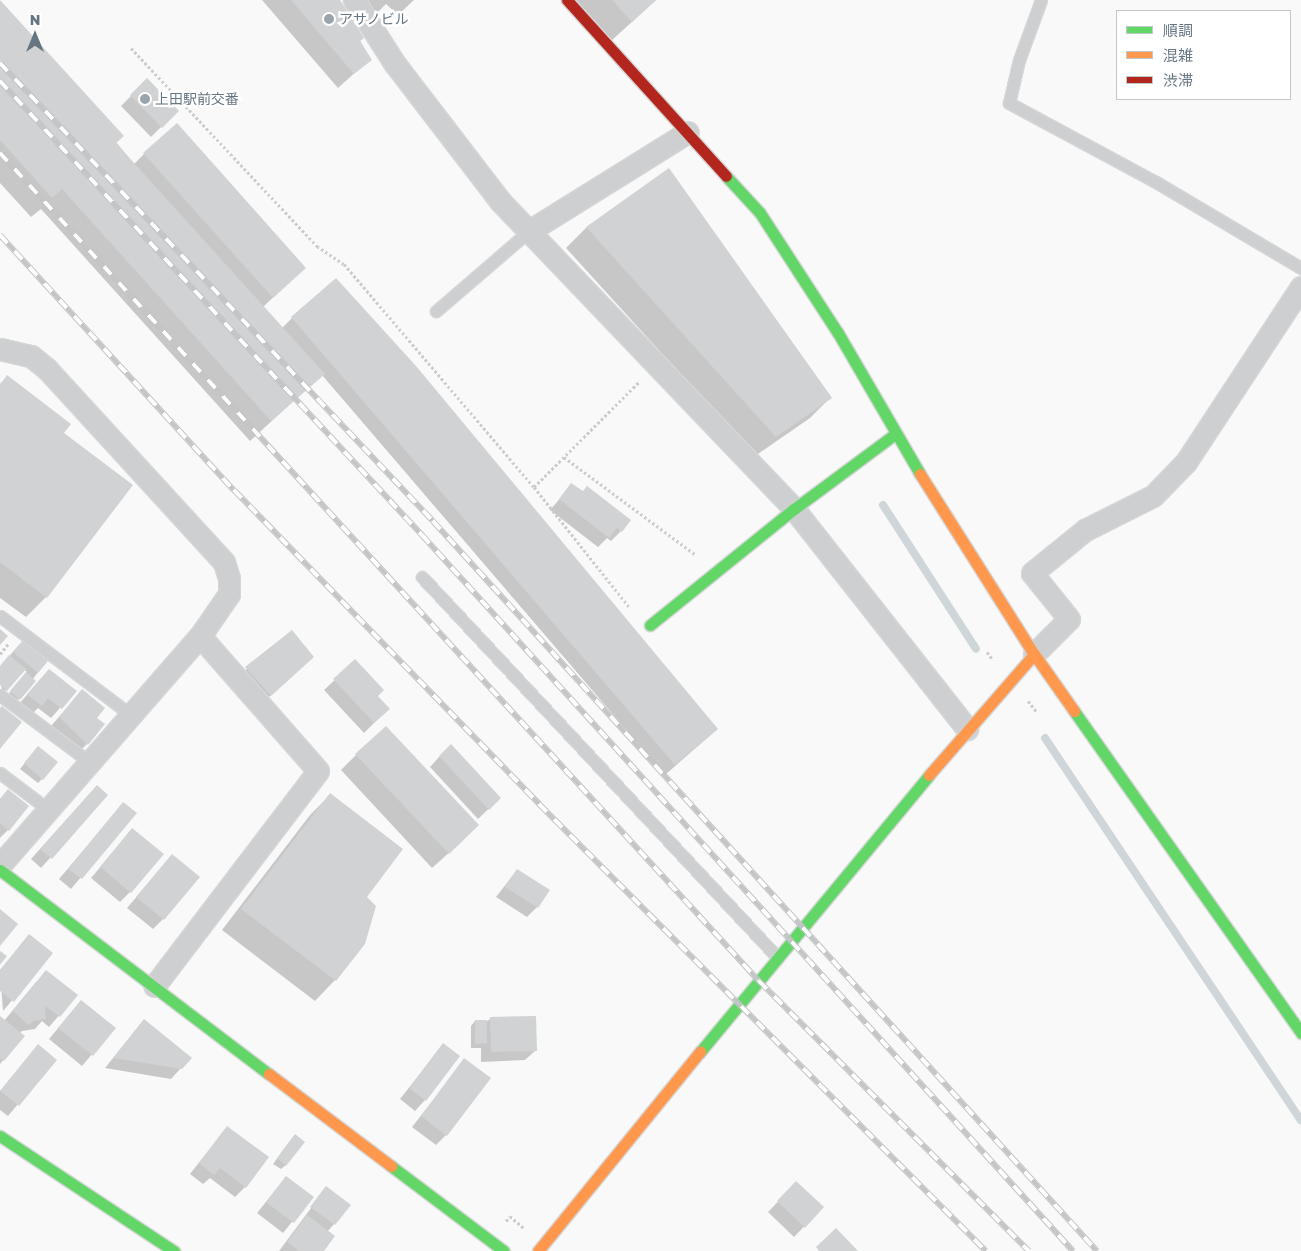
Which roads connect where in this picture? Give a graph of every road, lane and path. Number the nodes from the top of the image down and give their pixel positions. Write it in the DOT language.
graph roads {
  1 [pos="354,0"];
  2 [pos="567,0"];
  3 [pos="1041,0"];
  4 [pos="131,48"];
  5 [pos="688,132"];
  6 [pos="529,231"];
  7 [pos="1301,268"];
  8 [pos="1301,287"];
  9 [pos="436,311"];
  10 [pos="1295,311"];
  11 [pos="0,349"];
  12 [pos="656,364"];
  13 [pos="894,434"];
  14 [pos="564,458"];
  15 [pos="534,488"];
  16 [pos="794,509"];
  17 [pos="702,558"];
  18 [pos="422,577"];
  19 [pos="0,616"];
  20 [pos="650,625"];
  21 [pos="639,634"];
  22 [pos="200,636"];
  23 [pos="1034,654"];
  24 [pos="0,695"];
  25 [pos="132,716"];
  26 [pos="967,730"];
  27 [pos="91,763"];
  28 [pos="0,773"];
  29 [pos="49,810"];
  30 [pos="0,865"];
  31 [pos="0,870"];
  32 [pos="778,958"];
  33 [pos="154,986"];
  34 [pos="1301,1033"];
  35 [pos="0,1136"];
  36 [pos="174,1251"];
  37 [pos="504,1251"];
  38 [pos="538,1251"];
  1 -- 6 [label="street"];
  2 -- 5 [label="street"];
  3 -- 7 [label="lane"];
  4 -- 15 [label="path"];
  5 -- 6 [label="street"];
  5 -- 13 [label="street"];
  6 -- 9 [label="lane"];
  6 -- 12 [label="street"];
  8 -- 10 [label="street"];
  10 -- 23 [label="street"];
  11 -- 22 [label="street"];
  12 -- 14 [label="path"];
  12 -- 16 [label="street"];
  13 -- 16 [label="street"];
  13 -- 23 [label="street"];
  14 -- 15 [label="path"];
  14 -- 17 [label="path"];
  15 -- 20 [label="path"];
  16 -- 20 [label="street"];
  16 -- 26 [label="street"];
  18 -- 32 [label="lane"];
  19 -- 25 [label="lane"];
  20 -- 21 [label="lane"];
  22 -- 25 [label="street"];
  22 -- 33 [label="street"];
  23 -- 26 [label="street"];
  23 -- 34 [label="street"];
  24 -- 27 [label="lane"];
  25 -- 27 [label="street"];
  26 -- 32 [label="street"];
  27 -- 29 [label="street"];
  28 -- 29 [label="lane"];
  29 -- 30 [label="street"];
  31 -- 33 [label="street"];
  32 -- 38 [label="street"];
  33 -- 37 [label="street"];
  35 -- 36 [label="street"];
}
